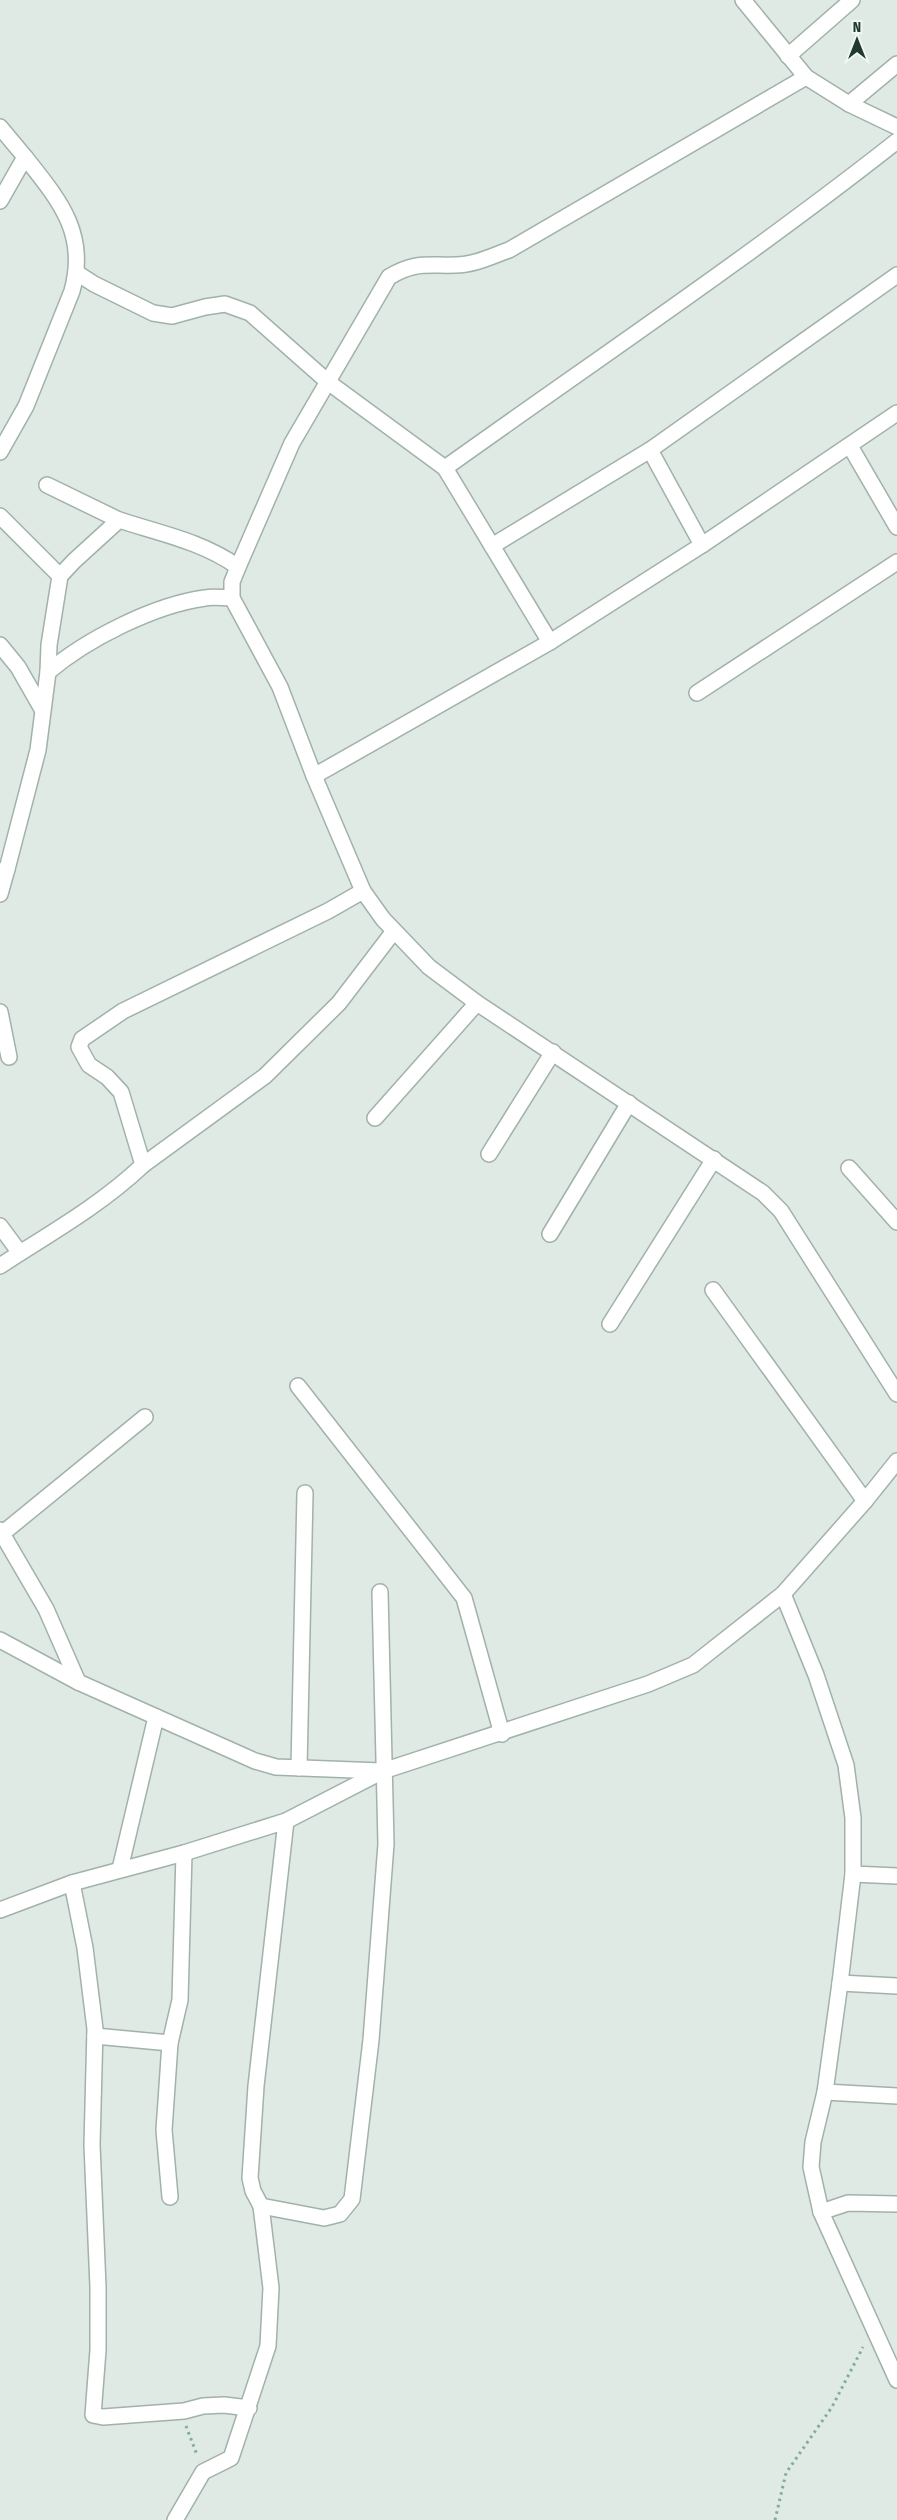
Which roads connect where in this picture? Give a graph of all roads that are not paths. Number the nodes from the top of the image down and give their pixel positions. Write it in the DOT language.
graph roads {
  1 [pos="743,0"];
  2 [pos="852,0"];
  3 [pos="788,56"];
  4 [pos="897,64"];
  5 [pos="806,77"];
  6 [pos="849,104"];
  7 [pos="0,127"];
  8 [pos="897,127"];
  9 [pos="897,141"];
  10 [pos="25,157"];
  11 [pos="0,201"];
  12 [pos="77,272"];
  13 [pos="897,274"];
  14 [pos="328,382"];
  15 [pos="897,413"];
  16 [pos="850,446"];
  17 [pos="650,450"];
  18 [pos="0,452"];
  19 [pos="445,468"];
  20 [pos="47,485"];
  21 [pos="0,516"];
  22 [pos="119,520"];
  23 [pos="897,527"];
  24 [pos="492,546"];
  25 [pos="702,546"];
  26 [pos="897,562"];
  27 [pos="238,567"];
  28 [pos="60,576"];
  29 [pos="232,598"];
  30 [pos="550,642"];
  31 [pos="0,646"];
  32 [pos="48,672"];
  33 [pos="697,692"];
  34 [pos="42,709"];
  35 [pos="314,776"];
  36 [pos="3,870"];
  37 [pos="363,891"];
  38 [pos="0,894"];
  39 [pos="394,931"];
  40 [pos="477,1003"];
  41 [pos="0,1012"];
  42 [pos="553,1052"];
  43 [pos="9,1057"];
  44 [pos="629,1103"];
  45 [pos="375,1118"];
  46 [pos="490,1154"];
  47 [pos="714,1159"];
  48 [pos="143,1165"];
  49 [pos="849,1168"];
  50 [pos="897,1222"];
  51 [pos="0,1226"];
  52 [pos="550,1234"];
  53 [pos="20,1253"];
  54 [pos="0,1266"];
  55 [pos="714,1290"];
  56 [pos="610,1324"];
  57 [pos="298,1386"];
  58 [pos="897,1394"];
  59 [pos="145,1417"];
  60 [pos="897,1461"];
  61 [pos="305,1493"];
  62 [pos="865,1501"];
  63 [pos="1,1531"];
  64 [pos="380,1592"];
  65 [pos="783,1594"];
  66 [pos="0,1640"];
  67 [pos="78,1682"];
  68 [pos="156,1717"];
  69 [pos="502,1734"];
  70 [pos="299,1768"];
  71 [pos="383,1771"];
  72 [pos="286,1821"];
  73 [pos="184,1853"];
  74 [pos="120,1869"];
  75 [pos="853,1874"];
  76 [pos="897,1876"];
  77 [pos="72,1883"];
  78 [pos="0,1910"];
  79 [pos="840,1983"];
  80 [pos="897,1986"];
  81 [pos="95,2036"];
  82 [pos="170,2043"];
  83 [pos="825,2092"];
  84 [pos="897,2096"];
  85 [pos="170,2197"];
  86 [pos="897,2204"];
  87 [pos="261,2206"];
  88 [pos="821,2212"];
  89 [pos="897,2380"];
  90 [pos="249,2408"];
  91 [pos="175,2520"];
  1 -- 3 [label="street"];
  2 -- 3 [label="street"];
  3 -- 5 [label="street"];
  4 -- 6 [label="street"];
  5 -- 6 [label="street"];
  5 -- 14 [label="street"];
  6 -- 8 [label="street"];
  7 -- 10 [label="street"];
  9 -- 19 [label="street"];
  10 -- 11 [label="street"];
  10 -- 12 [label="street"];
  12 -- 14 [label="street"];
  12 -- 18 [label="street"];
  13 -- 17 [label="street"];
  14 -- 19 [label="street"];
  14 -- 27 [label="street"];
  15 -- 16 [label="street"];
  16 -- 23 [label="street"];
  16 -- 25 [label="street"];
  17 -- 24 [label="street"];
  17 -- 25 [label="street"];
  19 -- 24 [label="street"];
  20 -- 22 [label="street"];
  21 -- 28 [label="street"];
  22 -- 27 [label="street"];
  22 -- 28 [label="street"];
  24 -- 30 [label="street"];
  25 -- 30 [label="street"];
  26 -- 33 [label="street"];
  27 -- 29 [label="street"];
  28 -- 32 [label="street"];
  29 -- 32 [label="street"];
  29 -- 35 [label="street"];
  30 -- 35 [label="street"];
  31 -- 34 [label="street"];
  32 -- 34 [label="street"];
  34 -- 36 [label="street"];
  35 -- 37 [label="street"];
  36 -- 38 [label="street"];
  37 -- 39 [label="street"];
  37 -- 48 [label="street"];
  39 -- 40 [label="street"];
  39 -- 48 [label="street"];
  40 -- 42 [label="street"];
  40 -- 45 [label="street"];
  41 -- 43 [label="street"];
  42 -- 44 [label="street"];
  42 -- 46 [label="street"];
  44 -- 47 [label="street"];
  44 -- 52 [label="street"];
  47 -- 56 [label="street"];
  47 -- 58 [label="street"];
  48 -- 53 [label="street"];
  49 -- 50 [label="street"];
  51 -- 53 [label="street"];
  53 -- 54 [label="street"];
  55 -- 62 [label="street"];
  57 -- 69 [label="street"];
  59 -- 63 [label="street"];
  60 -- 62 [label="street"];
  61 -- 70 [label="street"];
  62 -- 65 [label="street"];
  63 -- 67 [label="street"];
  64 -- 71 [label="street"];
  65 -- 69 [label="street"];
  65 -- 75 [label="street"];
  66 -- 67 [label="street"];
  67 -- 68 [label="street"];
  68 -- 70 [label="street"];
  68 -- 74 [label="street"];
  69 -- 71 [label="street"];
  70 -- 71 [label="street"];
  71 -- 72 [label="street"];
  71 -- 87 [label="street"];
  72 -- 73 [label="street"];
  72 -- 87 [label="street"];
  73 -- 74 [label="street"];
  73 -- 82 [label="street"];
  74 -- 77 [label="street"];
  75 -- 76 [label="street"];
  75 -- 79 [label="street"];
  77 -- 78 [label="street"];
  77 -- 81 [label="street"];
  79 -- 80 [label="street"];
  79 -- 83 [label="street"];
  81 -- 82 [label="street"];
  81 -- 90 [label="street"];
  82 -- 85 [label="street"];
  83 -- 84 [label="street"];
  83 -- 88 [label="street"];
  86 -- 88 [label="street"];
  87 -- 90 [label="street"];
  88 -- 89 [label="street"];
  90 -- 91 [label="street"];
}
